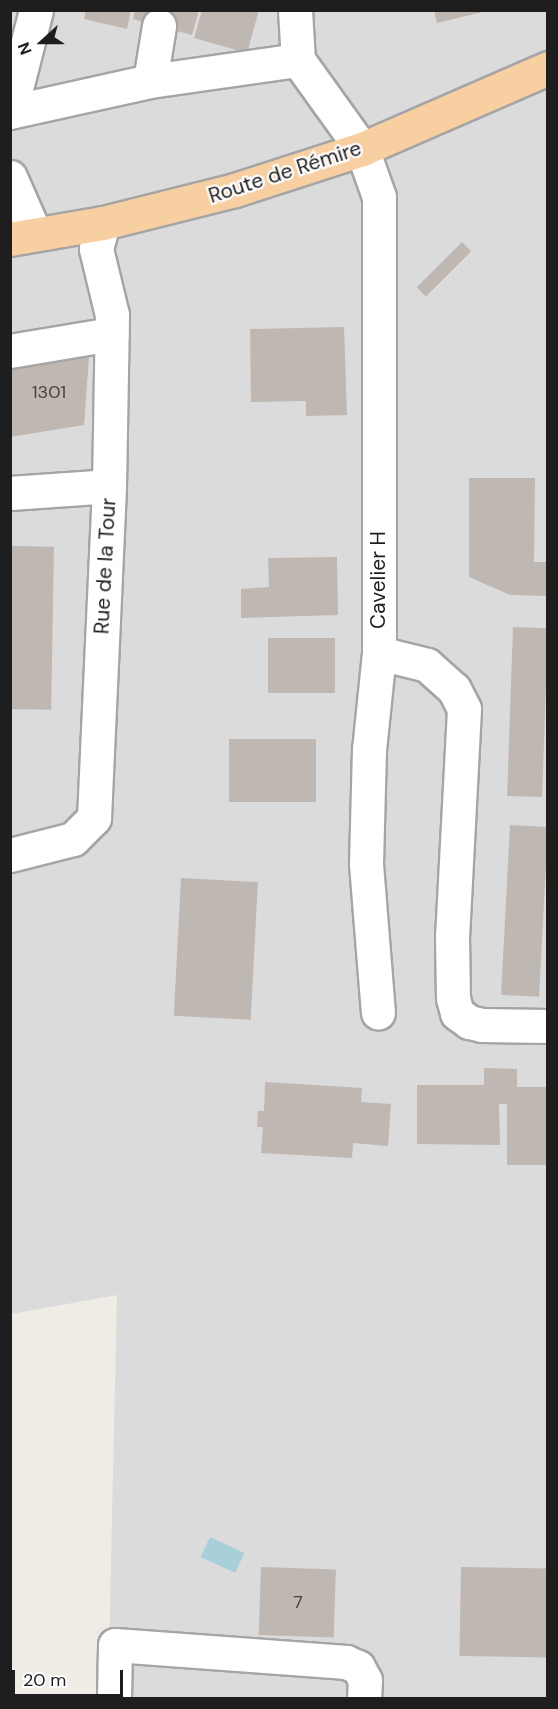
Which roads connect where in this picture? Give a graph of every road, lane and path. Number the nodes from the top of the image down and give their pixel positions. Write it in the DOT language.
graph roads {
  1 [pos="36,10"];
  2 [pos="295,10"];
  3 [pos="159,26"];
  4 [pos="298,60"];
  5 [pos="548,68"];
  6 [pos="150,81"];
  7 [pos="10,112"];
  8 [pos="362,149"];
  9 [pos="10,177"];
  10 [pos="103,223"];
  11 [pos="23,237"];
  12 [pos="112,334"];
  13 [pos="10,351"];
  14 [pos="109,486"];
  15 [pos="10,493"];
  16 [pos="379,653"];
  17 [pos="10,855"];
  18 [pos="378,1013"];
  19 [pos="548,1026"];
  20 [pos="114,1698"];
  21 [pos="364,1698"];
  1 -- 7 [label="street"];
  2 -- 4 [label="street"];
  3 -- 6 [label="street"];
  4 -- 6 [label="street"];
  4 -- 8 [label="street, Cavelier H"];
  5 -- 8 [label="main road, Route de Rémire"];
  6 -- 7 [label="street"];
  8 -- 10 [label="main road, Route de Rémire"];
  8 -- 16 [label="street, Cavelier H"];
  9 -- 11 [label="street"];
  10 -- 11 [label="main road, Route de Rémire"];
  10 -- 12 [label="street, Rue de la Tour"];
  12 -- 13 [label="street"];
  12 -- 14 [label="street, Rue de la Tour"];
  14 -- 15 [label="street"];
  14 -- 17 [label="street, Rue de la Tour"];
  16 -- 18 [label="street, Cavelier H"];
  16 -- 19 [label="street"];
  20 -- 21 [label="street"];
}
